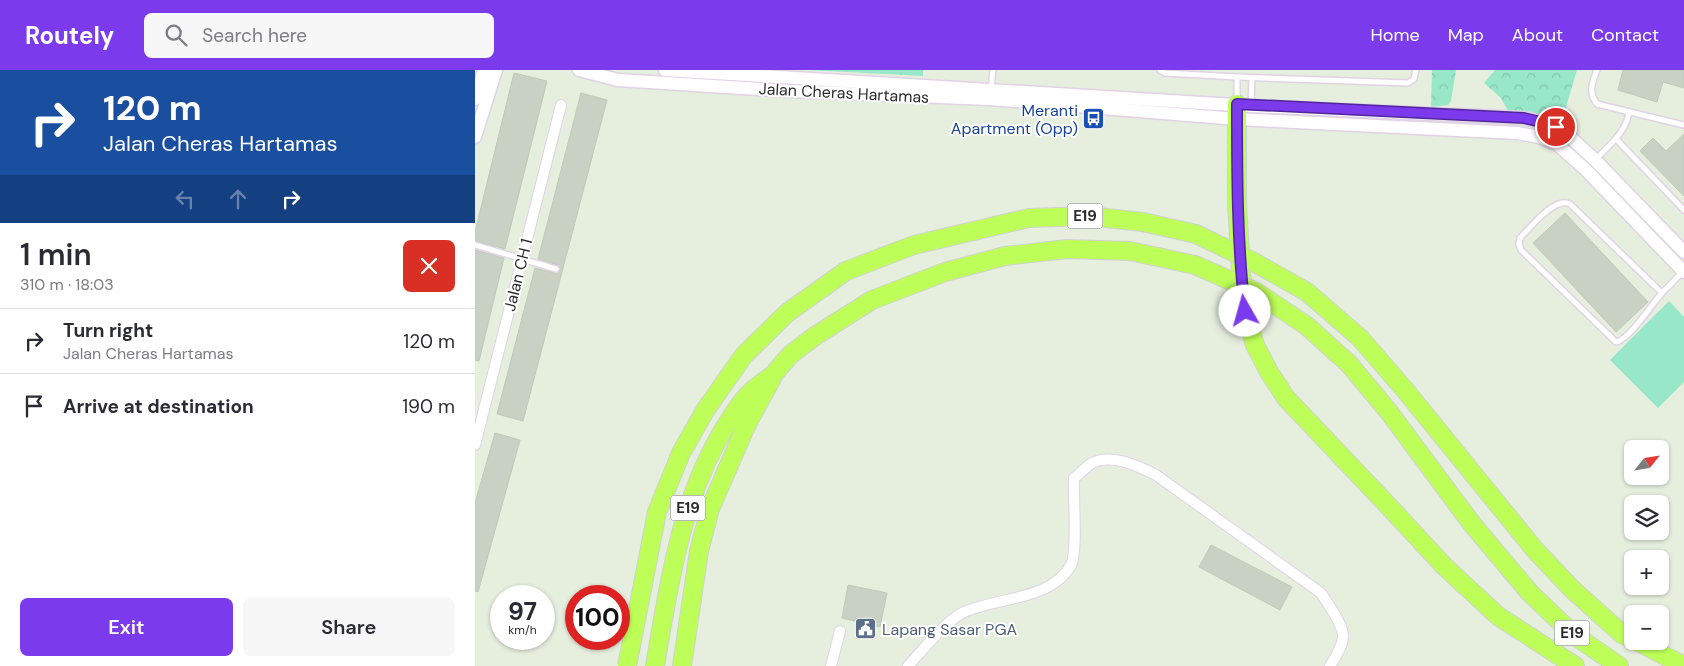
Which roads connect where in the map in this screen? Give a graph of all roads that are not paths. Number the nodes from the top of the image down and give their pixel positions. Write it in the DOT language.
graph roads {
  1 [pos="484,70"];
  2 [pos="496,70"];
  3 [pos="579,70"];
  4 [pos="665,70"];
  5 [pos="993,70"];
  6 [pos="1160,70"];
  7 [pos="1416,70"];
  8 [pos="1597,70"];
  9 [pos="789,77"];
  10 [pos="1237,77"];
  11 [pos="1252,78"];
  12 [pos="789,91"];
  13 [pos="991,94"];
  14 [pos="475,99"];
  15 [pos="561,105"];
  16 [pos="1244,112"];
  17 [pos="1629,112"];
  18 [pos="1684,125"];
  19 [pos="475,137"];
  20 [pos="1617,140"];
  21 [pos="1595,160"];
  22 [pos="1586,170"];
  23 [pos="1684,210"];
  24 [pos="475,245"];
  25 [pos="1684,252"];
  26 [pos="522,259"];
  27 [pos="556,269"];
  28 [pos="1684,271"];
  29 [pos="1662,293"];
  30 [pos="773,375"];
  31 [pos="477,426"];
  32 [pos="475,445"];
  33 [pos="840,631"];
  34 [pos="1624,635"];
  35 [pos="1654,650"];
  36 [pos="627,666"];
  37 [pos="655,666"];
  38 [pos="682,666"];
  39 [pos="831,666"];
  40 [pos="908,666"];
  41 [pos="1330,666"];
  42 [pos="1575,666"];
  43 [pos="1619,666"];
  44 [pos="1684,666"];
  1 -- 14 [label="street"];
  2 -- 19 [label="street"];
  3 -- 12 [label="street, Jalan Cheras Hartamas"];
  4 -- 9 [label="street, Jalan Cheras Hartamas"];
  5 -- 13 [label="lane"];
  6 -- 10 [label="lane"];
  7 -- 11 [label="lane"];
  8 -- 17 [label="lane"];
  9 -- 12 [label="street"];
  9 -- 13 [label="street, Jalan Cheras Hartamas"];
  10 -- 11 [label="lane"];
  10 -- 16 [label="lane"];
  11 -- 16 [label="lane"];
  12 -- 13 [label="street, Jalan Cheras Hartamas"];
  13 -- 16 [label="street, Jalan Cheras Hartamas"];
  15 -- 26 [label="street, Jalan CH 1"];
  16 -- 21 [label="street, Jalan Cheras Hartamas"];
  16 -- 22 [label="street, Jalan Cheras Hartamas"];
  16 -- 42 [label="highway"];
  17 -- 18 [label="lane"];
  17 -- 20 [label="lane"];
  20 -- 21 [label="lane"];
  20 -- 23 [label="lane"];
  21 -- 22 [label="lane"];
  21 -- 25 [label="street, Jalan Cheras Hartamas"];
  22 -- 28 [label="street, Jalan Cheras Hartamas"];
  24 -- 26 [label="lane"];
  26 -- 27 [label="lane"];
  26 -- 31 [label="street, Jalan CH 1"];
  28 -- 29 [label="lane"];
  29 -- 29 [label="lane"];
  30 -- 37 [label="highway, E19"];
  30 -- 38 [label="highway"];
  30 -- 43 [label="highway, E19, bridge"];
  31 -- 32 [label="street, Jalan CH 1"];
  33 -- 39 [label="street"];
  34 -- 36 [label="highway, E19, bridge"];
  35 -- 44 [label="highway"];
  40 -- 41 [label="street"];
}
